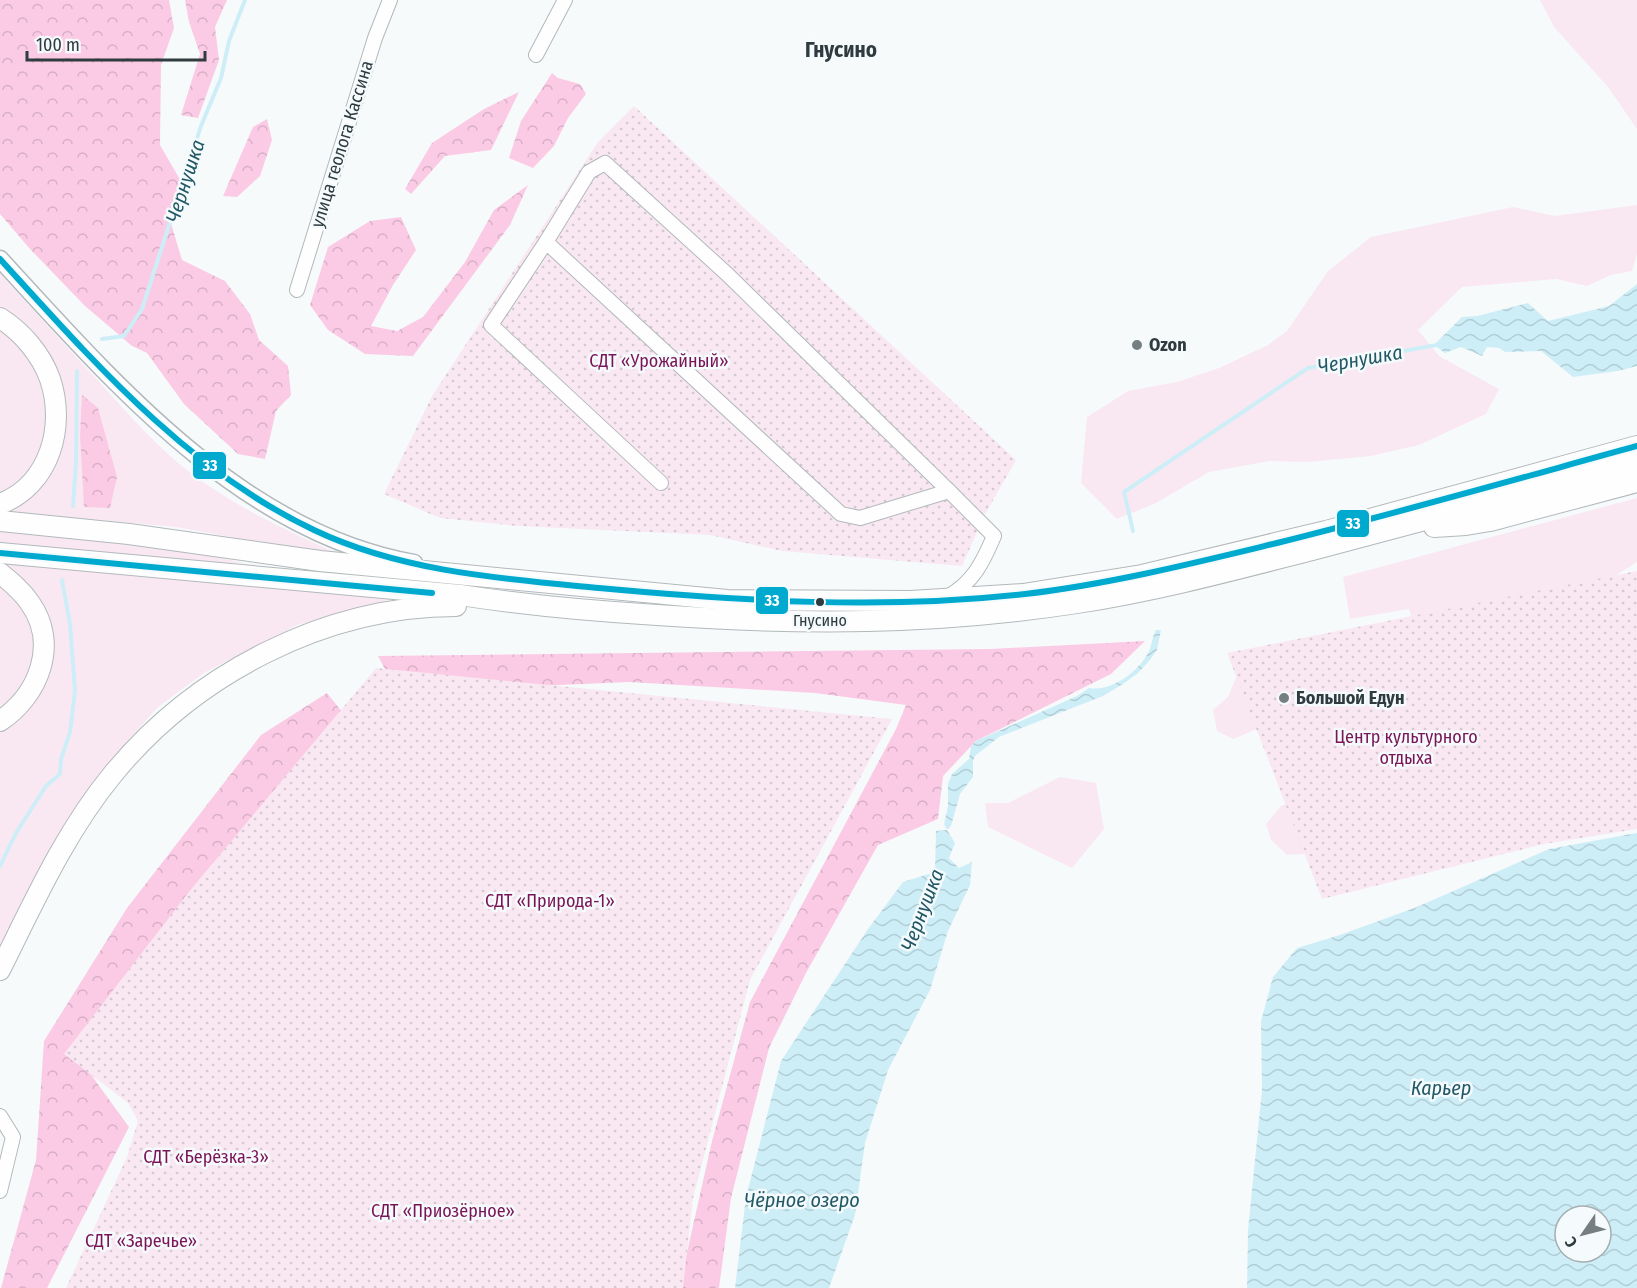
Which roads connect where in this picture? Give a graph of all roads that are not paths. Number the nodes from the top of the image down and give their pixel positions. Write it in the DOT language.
graph roads {
  1 [pos="390,0"];
  2 [pos="565,0"];
  3 [pos="536,55"];
  4 [pos="546,242"];
  5 [pos="0,259"];
  6 [pos="297,290"];
  7 [pos="0,318"];
  8 [pos="1637,446"];
  9 [pos="1637,463"];
  10 [pos="1637,482"];
  11 [pos="661,483"];
  12 [pos="949,491"];
  13 [pos="0,504"];
  14 [pos="0,521"];
  15 [pos="1378,533"];
  16 [pos="0,553"];
  17 [pos="0,573"];
  18 [pos="519,581"];
  19 [pos="943,600"];
  20 [pos="519,604"];
  21 [pos="0,720"];
  22 [pos="0,970"];
  23 [pos="0,1116"];
  24 [pos="0,1191"];
  1 -- 6 [label="street, улица геолога Кассина"];
  2 -- 3 [label="street"];
  4 -- 11 [label="street"];
  4 -- 12 [label="street"];
  4 -- 12 [label="street"];
  5 -- 18 [label="main road"];
  7 -- 13 [label="highway"];
  8 -- 19 [label="highway"];
  9 -- 15 [label="highway"];
  10 -- 15 [label="highway"];
  12 -- 19 [label="street"];
  14 -- 18 [label="highway"];
  15 -- 20 [label="highway"];
  16 -- 20 [label="highway"];
  17 -- 21 [label="highway"];
  18 -- 19 [label="highway"];
  20 -- 22 [label="highway"];
  23 -- 24 [label="street"];
}
